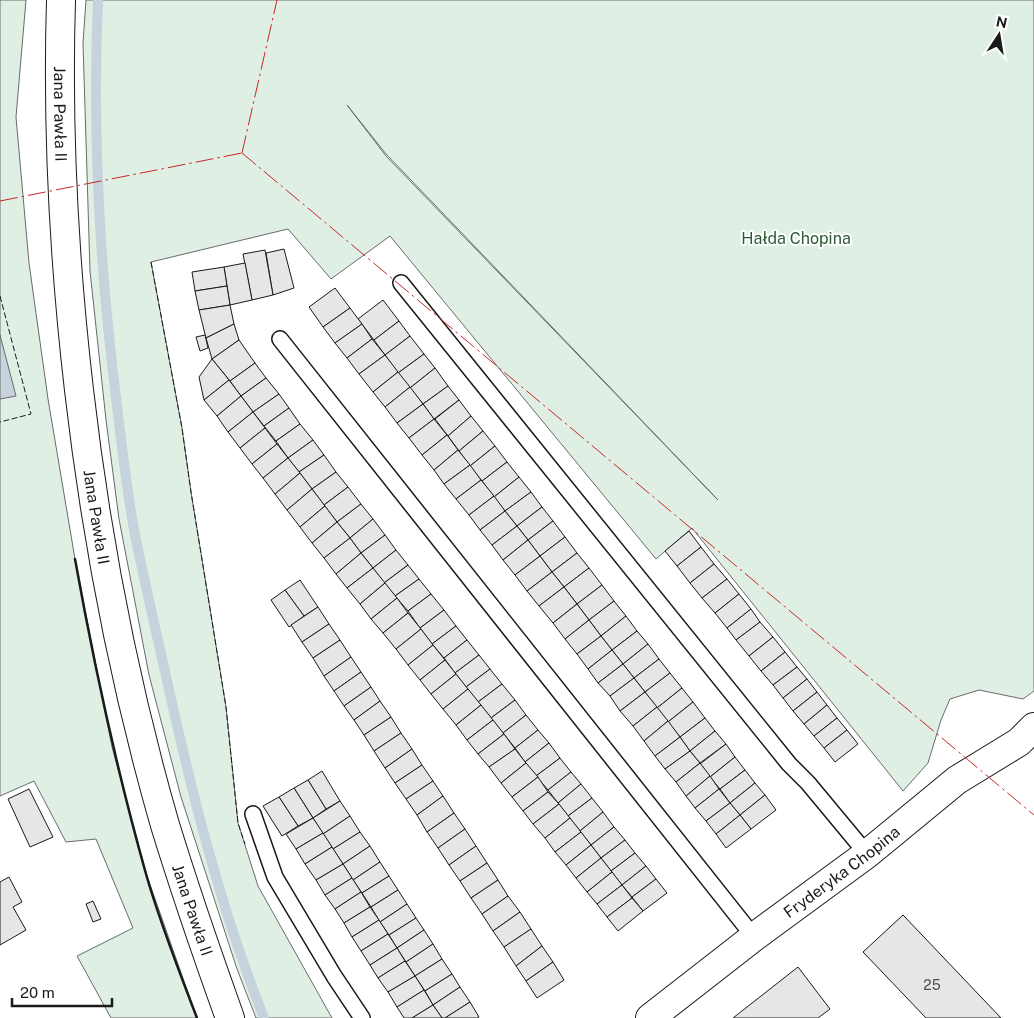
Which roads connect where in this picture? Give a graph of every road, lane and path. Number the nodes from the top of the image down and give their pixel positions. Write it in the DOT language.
graph roads {
  1 [pos="61,0"];
  2 [pos="401,283"];
  3 [pos="280,340"];
  4 [pos="1029,741"];
  5 [pos="253,814"];
  6 [pos="867,854"];
  7 [pos="754,937"];
  8 [pos="230,1018"];
  9 [pos="362,1018"];
  10 [pos="650,1018"];
  1 -- 8 [label="main road, Jana Pawła II"];
  2 -- 6 [label="lane"];
  3 -- 7 [label="lane"];
  4 -- 6 [label="main road, Fryderyka Chopina"];
  5 -- 9 [label="lane"];
  6 -- 7 [label="main road, Fryderyka Chopina"];
  7 -- 10 [label="main road, Fryderyka Chopina"];
}
